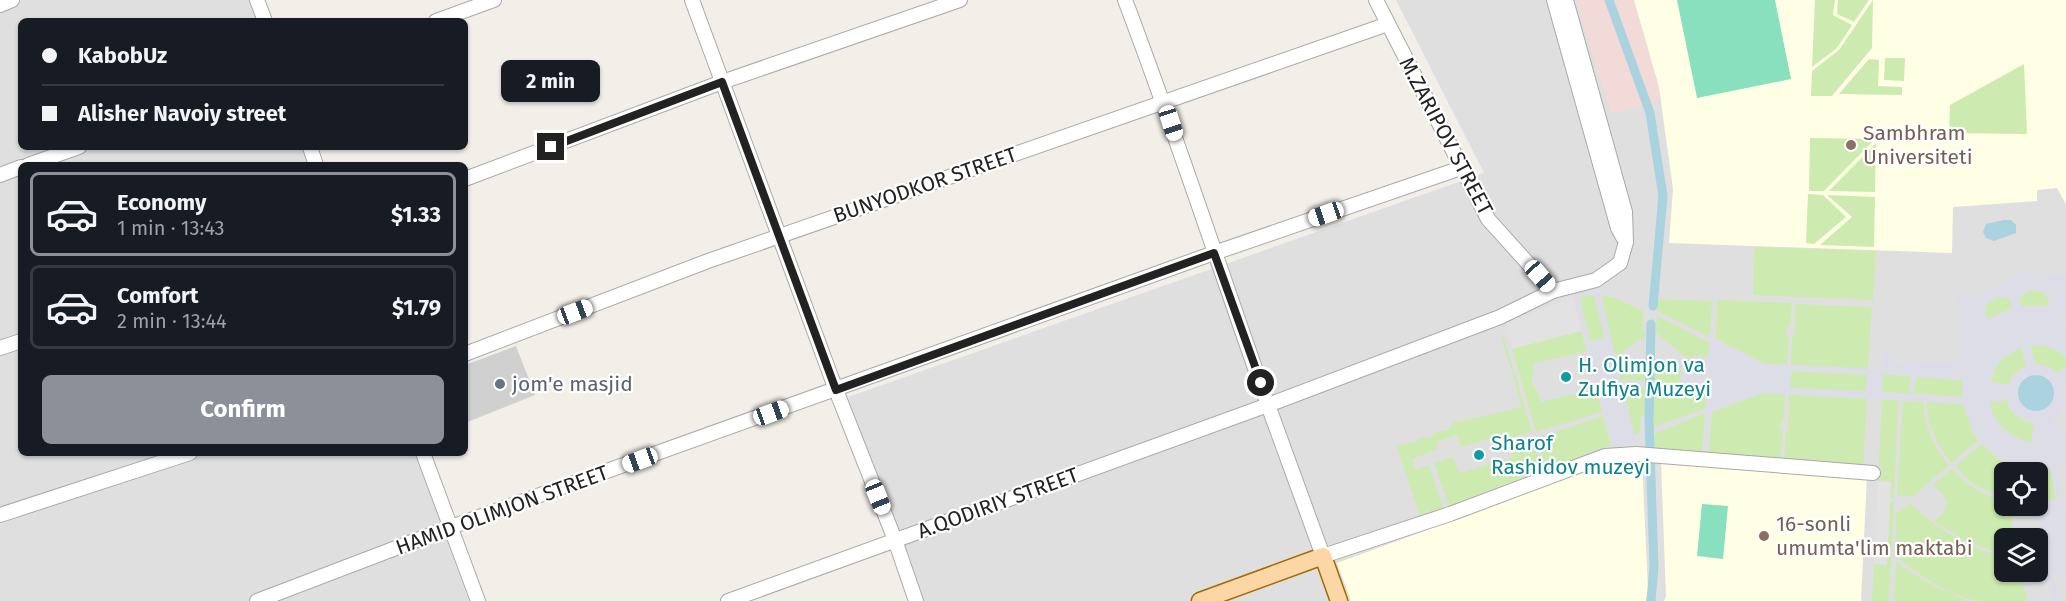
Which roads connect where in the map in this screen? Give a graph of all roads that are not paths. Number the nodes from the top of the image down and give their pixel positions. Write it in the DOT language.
graph roads {
  1 [pos="12,0"];
  2 [pos="257,0"];
  3 [pos="494,0"];
  4 [pos="692,0"];
  5 [pos="960,0"];
  6 [pos="1125,0"];
  7 [pos="1376,0"];
  8 [pos="1554,0"];
  9 [pos="1566,0"];
  10 [pos="0,4"];
  11 [pos="264,18"];
  12 [pos="444,18"];
  13 [pos="1388,24"];
  14 [pos="722,82"];
  15 [pos="1164,101"];
  16 [pos="71,150"];
  17 [pos="37,162"];
  18 [pos="18,168"];
  19 [pos="1461,168"];
  20 [pos="0,175"];
  21 [pos="468,178"];
  22 [pos="779,236"];
  23 [pos="1626,242"];
  24 [pos="1214,253"];
  25 [pos="1553,291"];
  26 [pos="18,342"];
  27 [pos="0,348"];
  28 [pos="468,353"];
  29 [pos="836,390"];
  30 [pos="1268,405"];
  31 [pos="181,456"];
  32 [pos="424,456"];
  33 [pos="1873,473"];
  34 [pos="0,515"];
  35 [pos="452,527"];
  36 [pos="895,540"];
  37 [pos="1323,556"];
  38 [pos="256,601"];
  39 [pos="478,601"];
  40 [pos="728,601"];
  41 [pos="916,601"];
  42 [pos="1200,601"];
  43 [pos="1340,601"];
  1 -- 10 [label="street"];
  2 -- 11 [label="street"];
  3 -- 12 [label="street"];
  4 -- 14 [label="street"];
  5 -- 14 [label="street"];
  6 -- 15 [label="street"];
  7 -- 13 [label="street, M.ZARIPOV STREET"];
  8 -- 23 [label="street"];
  9 -- 23 [label="street"];
  13 -- 15 [label="street, BUNYODKOR STREET"];
  13 -- 19 [label="street, M.ZARIPOV STREET"];
  14 -- 21 [label="street"];
  14 -- 22 [label="street"];
  15 -- 22 [label="street, BUNYODKOR STREET"];
  15 -- 24 [label="street"];
  16 -- 17 [label="street"];
  18 -- 20 [label="street"];
  19 -- 24 [label="street, HAMID OLIMJON STREET"];
  19 -- 25 [label="street, M.ZARIPOV STREET"];
  22 -- 28 [label="street, BUNYODKOR STREET"];
  22 -- 29 [label="street"];
  23 -- 25 [label="street, A.QODIRIY STREET"];
  24 -- 29 [label="street, HAMID OLIMJON STREET"];
  24 -- 30 [label="street"];
  25 -- 30 [label="street, A.QODIRIY STREET"];
  26 -- 27 [label="street"];
  29 -- 35 [label="street, HAMID OLIMJON STREET"];
  29 -- 36 [label="street"];
  30 -- 36 [label="street, A.QODIRIY STREET"];
  30 -- 37 [label="street"];
  31 -- 34 [label="street"];
  32 -- 35 [label="street"];
  33 -- 37 [label="street"];
  35 -- 38 [label="street, HAMID OLIMJON STREET"];
  35 -- 39 [label="street"];
  36 -- 40 [label="street, A.QODIRIY STREET"];
  36 -- 41 [label="street"];
  37 -- 42 [label="main road"];
  37 -- 43 [label="main road"];
}
